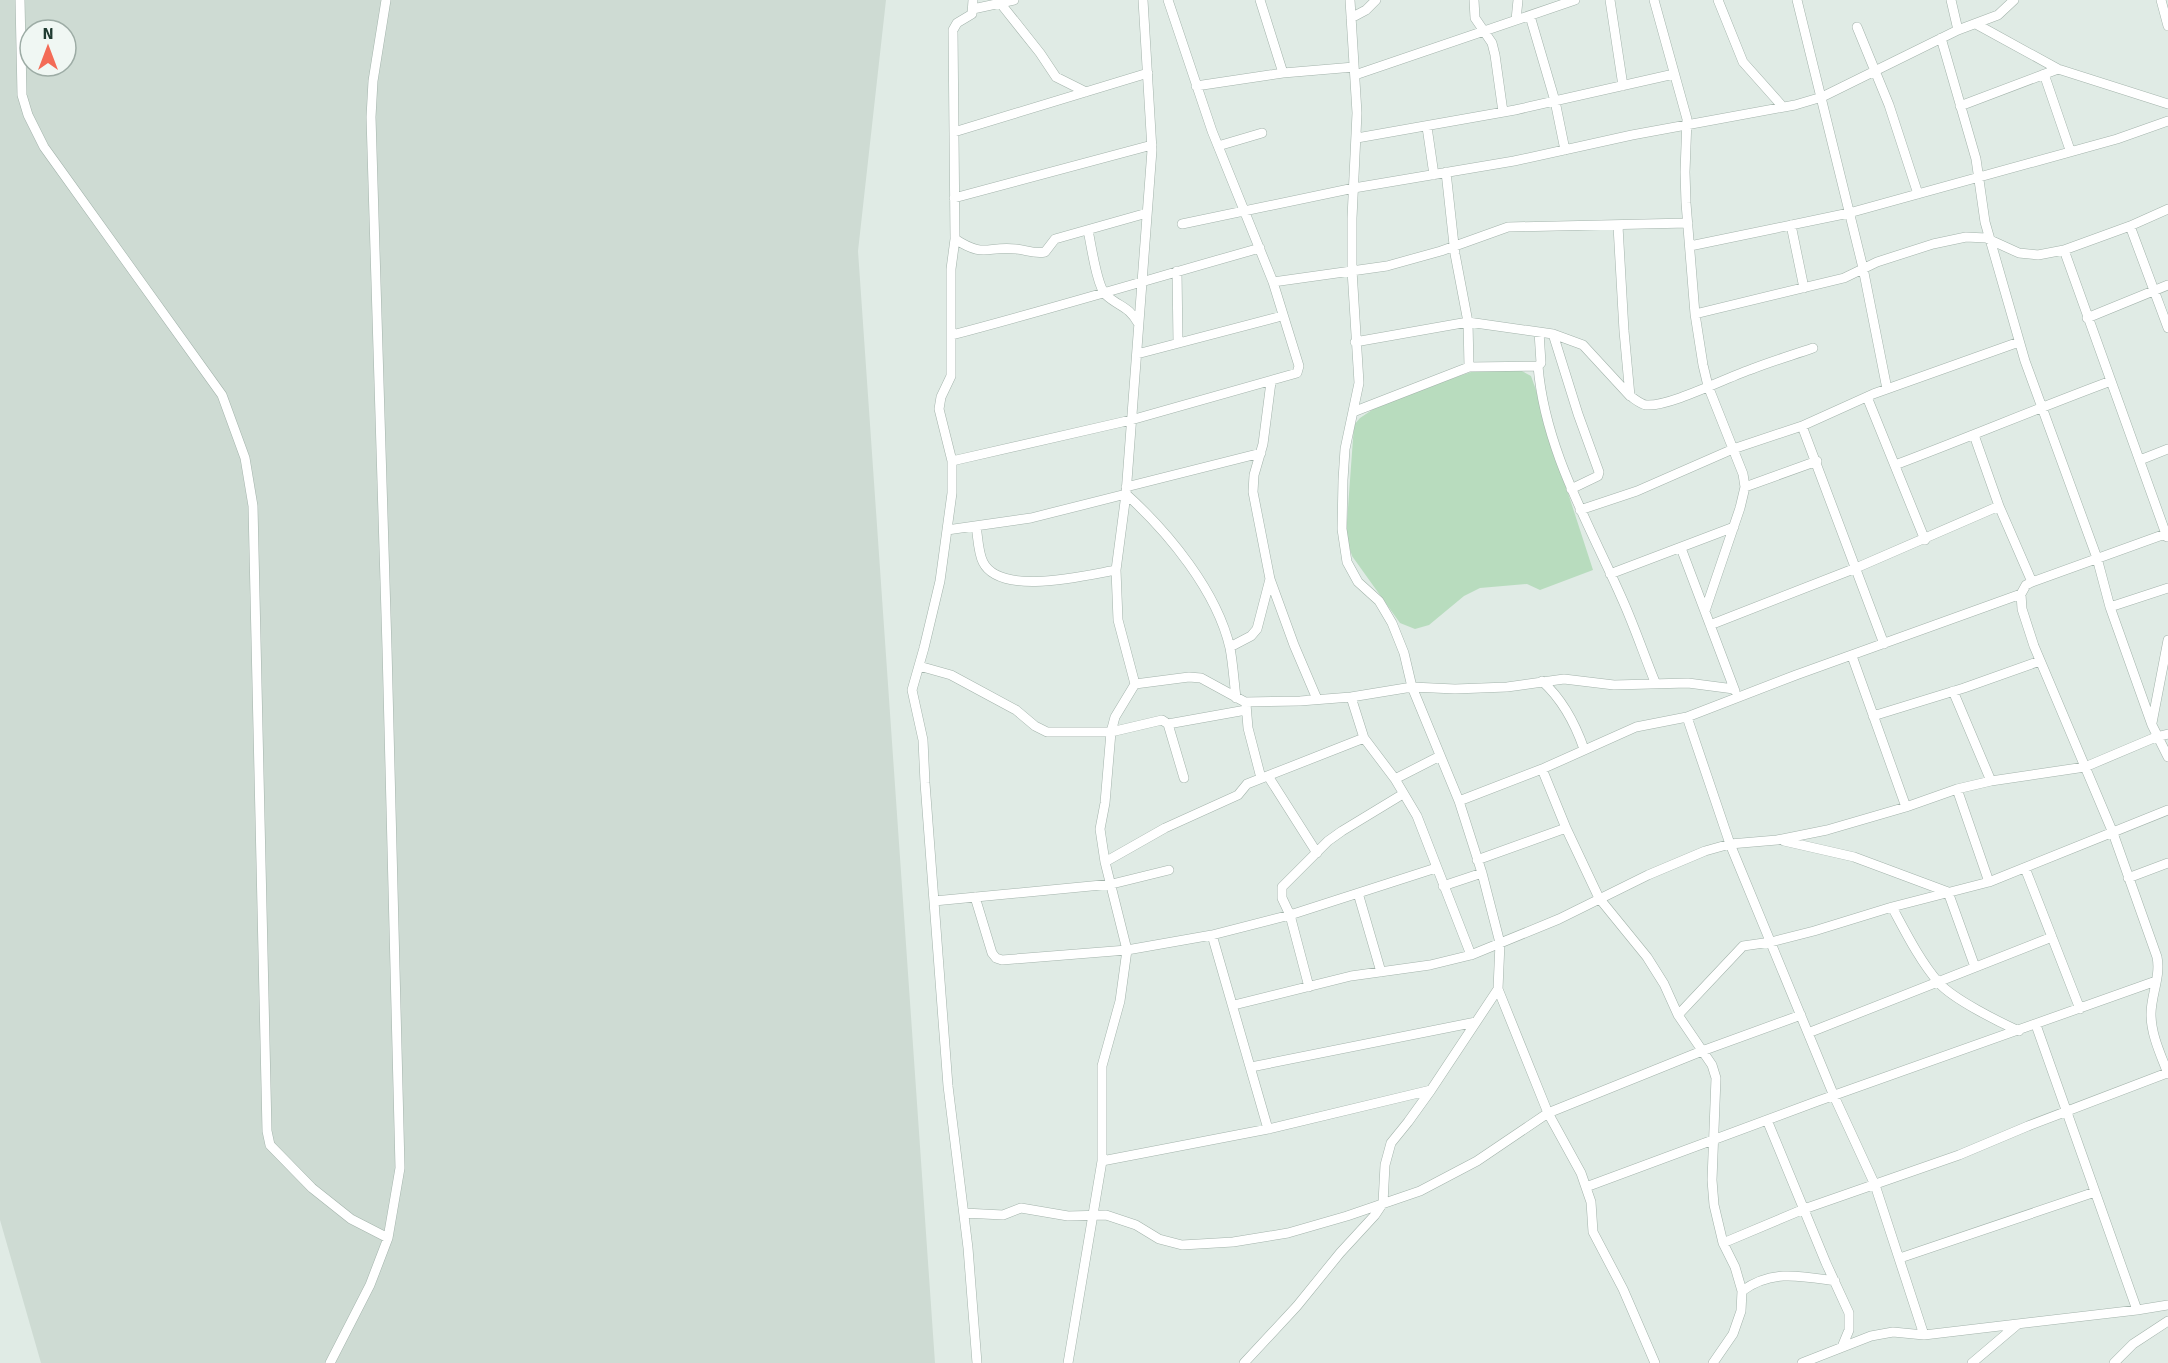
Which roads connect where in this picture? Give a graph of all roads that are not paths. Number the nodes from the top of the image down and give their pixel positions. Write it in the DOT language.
graph roads {
  1 [pos="20,0"];
  2 [pos="386,0"];
  3 [pos="1014,0"];
  4 [pos="1143,0"];
  5 [pos="1168,0"];
  6 [pos="1260,0"];
  7 [pos="1350,0"];
  8 [pos="1376,0"];
  9 [pos="1474,0"];
  10 [pos="1518,0"];
  11 [pos="1575,0"];
  12 [pos="1610,0"];
  13 [pos="1654,0"];
  14 [pos="1718,0"];
  15 [pos="1797,0"];
  16 [pos="1951,0"];
  17 [pos="2161,0"];
  18 [pos="2011,2"];
  19 [pos="1001,4"];
  20 [pos="973,5"];
  21 [pos="1530,16"];
  22 [pos="1351,18"];
  23 [pos="1516,20"];
  24 [pos="1976,24"];
  25 [pos="2168,26"];
  26 [pos="1857,27"];
  27 [pos="1483,30"];
  28 [pos="1958,30"];
  29 [pos="1941,38"];
  30 [pos="2058,69"];
  31 [pos="1875,70"];
  32 [pos="1354,71"];
  33 [pos="1148,73"];
  34 [pos="1283,73"];
  35 [pos="1674,74"];
  36 [pos="2044,74"];
  37 [pos="1196,86"];
  38 [pos="1623,86"];
  39 [pos="1086,92"];
  40 [pos="1822,97"];
  41 [pos="1555,101"];
  42 [pos="2168,104"];
  43 [pos="1960,106"];
  44 [pos="1783,107"];
  45 [pos="1503,112"];
  46 [pos="2168,121"];
  47 [pos="1688,126"];
  48 [pos="1427,127"];
  49 [pos="954,132"];
  50 [pos="1262,134"];
  51 [pos="1357,138"];
  52 [pos="1152,145"];
  53 [pos="1218,146"];
  54 [pos="1565,150"];
  55 [pos="2070,150"];
  56 [pos="1446,172"];
  57 [pos="1434,175"];
  58 [pos="1979,177"];
  59 [pos="1353,188"];
  60 [pos="1918,194"];
  61 [pos="954,198"];
  62 [pos="2168,209"];
  63 [pos="1245,211"];
  64 [pos="1147,213"];
  65 [pos="1849,213"];
  66 [pos="1688,223"];
  67 [pos="1182,224"];
  68 [pos="1791,225"];
  69 [pos="1618,226"];
  70 [pos="2130,226"];
  71 [pos="1088,230"];
  72 [pos="955,239"];
  73 [pos="1991,241"];
  74 [pos="1455,246"];
  75 [pos="1690,246"];
  76 [pos="1260,248"];
  77 [pos="2064,250"];
  78 [pos="1863,268"];
  79 [pos="1352,270"];
  80 [pos="1177,271"];
  81 [pos="1142,281"];
  82 [pos="1273,282"];
  83 [pos="2168,285"];
  84 [pos="1804,288"];
  85 [pos="2155,291"];
  86 [pos="1104,294"];
  87 [pos="1695,314"];
  88 [pos="1282,316"];
  89 [pos="2087,318"];
  90 [pos="1468,322"];
  91 [pos="1139,324"];
  92 [pos="2168,327"];
  93 [pos="1539,332"];
  94 [pos="1553,334"];
  95 [pos="952,335"];
  96 [pos="1355,342"];
  97 [pos="2019,342"];
  98 [pos="1178,343"];
  99 [pos="1813,348"];
  100 [pos="1137,354"];
  101 [pos="1538,366"];
  102 [pos="1469,367"];
  103 [pos="2111,381"];
  104 [pos="1271,382"];
  105 [pos="1708,386"];
  106 [pos="1887,389"];
  107 [pos="1630,396"];
  108 [pos="1867,397"];
  109 [pos="2042,406"];
  110 [pos="1353,412"];
  111 [pos="1131,420"];
  112 [pos="1802,426"];
  113 [pos="1974,435"];
  114 [pos="1733,449"];
  115 [pos="2168,449"];
  116 [pos="1261,453"];
  117 [pos="2140,460"];
  118 [pos="952,461"];
  119 [pos="1817,461"];
  120 [pos="1894,465"];
  121 [pos="1745,487"];
  122 [pos="1571,489"];
  123 [pos="1126,491"];
  124 [pos="1999,506"];
  125 [pos="1580,510"];
  126 [pos="976,526"];
  127 [pos="1734,527"];
  128 [pos="947,530"];
  129 [pos="2167,535"];
  130 [pos="1925,540"];
  131 [pos="1681,548"];
  132 [pos="2097,558"];
  133 [pos="1857,568"];
  134 [pos="1116,570"];
  135 [pos="1610,574"];
  136 [pos="1270,579"];
  137 [pos="2032,582"];
  138 [pos="2168,588"];
  139 [pos="2021,594"];
  140 [pos="2110,607"];
  141 [pos="1705,611"];
  142 [pos="1710,625"];
  143 [pos="2168,640"];
  144 [pos="1884,644"];
  145 [pos="1230,647"];
  146 [pos="1852,656"];
  147 [pos="2040,661"];
  148 [pos="919,666"];
  149 [pos="1542,681"];
  150 [pos="1655,682"];
  151 [pos="1135,684"];
  152 [pos="1412,687"];
  153 [pos="1953,691"];
  154 [pos="1736,693"];
  155 [pos="1351,697"];
  156 [pos="1317,699"];
  157 [pos="1242,703"];
  158 [pos="1874,716"];
  159 [pos="1687,717"];
  160 [pos="1168,724"];
  161 [pos="2152,725"];
  162 [pos="1111,732"];
  163 [pos="2168,734"];
  164 [pos="2156,737"];
  165 [pos="1364,738"];
  166 [pos="1584,749"];
  167 [pos="1440,756"];
  168 [pos="2168,757"];
  169 [pos="2085,767"];
  170 [pos="1542,769"];
  171 [pos="1264,777"];
  172 [pos="1184,778"];
  173 [pos="1395,779"];
  174 [pos="1991,781"];
  175 [pos="1957,789"];
  176 [pos="1403,794"];
  177 [pos="1459,801"];
  178 [pos="1906,807"];
  179 [pos="2168,810"];
  180 [pos="1566,828"];
  181 [pos="2113,833"];
  182 [pos="1777,840"];
  183 [pos="1730,844"];
  184 [pos="1317,853"];
  185 [pos="1477,860"];
  186 [pos="1105,862"];
  187 [pos="2168,863"];
  188 [pos="1436,868"];
  189 [pos="2025,868"];
  190 [pos="1169,870"];
  191 [pos="1482,873"];
  192 [pos="2128,878"];
  193 [pos="1989,882"];
  194 [pos="1112,884"];
  195 [pos="1443,886"];
  196 [pos="1948,892"];
  197 [pos="1358,893"];
  198 [pos="975,897"];
  199 [pos="1599,898"];
  200 [pos="934,901"];
  201 [pos="1892,907"];
  202 [pos="1290,915"];
  203 [pos="1212,935"];
  204 [pos="2052,937"];
  205 [pos="1771,942"];
  206 [pos="1500,943"];
  207 [pos="1127,950"];
  208 [pos="1471,955"];
  209 [pos="2163,965"];
  210 [pos="1975,967"];
  211 [pos="1381,972"];
  212 [pos="2156,981"];
  213 [pos="1939,983"];
  214 [pos="1309,987"];
  215 [pos="1498,989"];
  216 [pos="1234,1005"];
  217 [pos="2080,1009"];
  218 [pos="1678,1015"];
  219 [pos="1801,1015"];
  220 [pos="1476,1022"];
  221 [pos="2036,1025"];
  222 [pos="2019,1031"];
  223 [pos="1808,1033"];
  224 [pos="1702,1050"];
  225 [pos="1251,1067"];
  226 [pos="2168,1073"];
  227 [pos="1431,1090"];
  228 [pos="1834,1096"];
  229 [pos="2066,1111"];
  230 [pos="1548,1113"];
  231 [pos="1767,1120"];
  232 [pos="1268,1129"];
  233 [pos="1714,1140"];
  234 [pos="1102,1161"];
  235 [pos="1875,1185"];
  236 [pos="1586,1187"];
  237 [pos="2095,1192"];
  238 [pos="1383,1203"];
  239 [pos="1804,1209"];
  240 [pos="963,1213"];
  241 [pos="1091,1216"];
  242 [pos="388,1238"];
  243 [pos="1723,1242"];
  244 [pos="1900,1258"];
  245 [pos="1835,1281"];
  246 [pos="1742,1291"];
  247 [pos="2168,1305"];
  248 [pos="2137,1310"];
  249 [pos="2168,1321"];
  250 [pos="2018,1324"];
  251 [pos="1924,1335"];
  252 [pos="1842,1347"];
  253 [pos="330,1363"];
  254 [pos="977,1363"];
  255 [pos="1068,1363"];
  256 [pos="1244,1363"];
  257 [pos="1655,1363"];
  258 [pos="1713,1363"];
  259 [pos="1802,1363"];
  260 [pos="1972,1363"];
  261 [pos="2114,1363"];
  1 -- 242 [label="street"];
  2 -- 242 [label="street"];
  3 -- 19 [label="street"];
  4 -- 33 [label="street"];
  5 -- 37 [label="street"];
  6 -- 34 [label="street"];
  7 -- 22 [label="street"];
  8 -- 22 [label="street"];
  9 -- 27 [label="street"];
  10 -- 23 [label="street"];
  11 -- 21 [label="street"];
  12 -- 38 [label="street"];
  13 -- 35 [label="street"];
  14 -- 44 [label="street"];
  15 -- 40 [label="street"];
  16 -- 28 [label="street"];
  17 -- 25 [label="street"];
  18 -- 24 [label="street"];
  19 -- 20 [label="street"];
  19 -- 39 [label="street"];
  20 -- 49 [label="street"];
  21 -- 23 [label="street"];
  21 -- 41 [label="street"];
  22 -- 32 [label="street"];
  23 -- 27 [label="street"];
  24 -- 28 [label="street"];
  24 -- 30 [label="street"];
  26 -- 31 [label="street"];
  27 -- 32 [label="street"];
  27 -- 45 [label="street"];
  28 -- 29 [label="street"];
  29 -- 31 [label="street"];
  29 -- 43 [label="street"];
  30 -- 36 [label="street"];
  30 -- 42 [label="street"];
  31 -- 40 [label="street"];
  31 -- 60 [label="street"];
  32 -- 34 [label="street"];
  32 -- 51 [label="street"];
  33 -- 39 [label="street"];
  33 -- 52 [label="street"];
  34 -- 37 [label="street"];
  35 -- 38 [label="street"];
  35 -- 47 [label="street"];
  36 -- 43 [label="street"];
  36 -- 55 [label="street"];
  37 -- 53 [label="street"];
  38 -- 41 [label="street"];
  39 -- 49 [label="street"];
  40 -- 44 [label="street"];
  40 -- 65 [label="street"];
  41 -- 45 [label="street"];
  41 -- 54 [label="street"];
  43 -- 58 [label="street"];
  44 -- 47 [label="street"];
  45 -- 48 [label="street"];
  46 -- 55 [label="street"];
  47 -- 54 [label="street"];
  47 -- 66 [label="street"];
  48 -- 51 [label="street"];
  48 -- 57 [label="street"];
  49 -- 61 [label="street"];
  50 -- 53 [label="street"];
  51 -- 59 [label="street"];
  52 -- 61 [label="street"];
  52 -- 64 [label="street"];
  53 -- 63 [label="street"];
  54 -- 56 [label="street"];
  55 -- 58 [label="street"];
  56 -- 57 [label="street"];
  56 -- 74 [label="street"];
  57 -- 59 [label="street"];
  58 -- 60 [label="street"];
  58 -- 73 [label="street"];
  59 -- 63 [label="street"];
  59 -- 79 [label="street"];
  60 -- 65 [label="street"];
  61 -- 72 [label="street"];
  62 -- 70 [label="street"];
  63 -- 67 [label="street"];
  63 -- 76 [label="street"];
  64 -- 71 [label="street"];
  64 -- 81 [label="street"];
  65 -- 68 [label="street"];
  65 -- 78 [label="street"];
  66 -- 69 [label="street"];
  66 -- 75 [label="street"];
  68 -- 75 [label="street"];
  68 -- 84 [label="street"];
  69 -- 74 [label="street"];
  69 -- 107 [label="street"];
  70 -- 77 [label="street"];
  70 -- 85 [label="street"];
  71 -- 72 [label="street"];
  71 -- 86 [label="street"];
  72 -- 95 [label="street"];
  73 -- 77 [label="street"];
  73 -- 78 [label="street"];
  73 -- 97 [label="street"];
  74 -- 79 [label="street"];
  74 -- 90 [label="street"];
  75 -- 87 [label="street"];
  76 -- 80 [label="street"];
  76 -- 82 [label="street"];
  77 -- 89 [label="street"];
  78 -- 84 [label="street"];
  78 -- 106 [label="street"];
  79 -- 82 [label="street"];
  79 -- 96 [label="street"];
  80 -- 81 [label="street"];
  80 -- 98 [label="street"];
  81 -- 86 [label="street"];
  81 -- 91 [label="street"];
  82 -- 88 [label="street"];
  83 -- 85 [label="street"];
  84 -- 87 [label="street"];
  85 -- 89 [label="street"];
  85 -- 92 [label="street"];
  86 -- 91 [label="street"];
  86 -- 95 [label="street"];
  87 -- 105 [label="street"];
  88 -- 98 [label="street"];
  88 -- 104 [label="street"];
  89 -- 103 [label="street"];
  90 -- 93 [label="street"];
  90 -- 96 [label="street"];
  90 -- 102 [label="street"];
  91 -- 100 [label="street"];
  93 -- 94 [label="street"];
  93 -- 101 [label="street"];
  94 -- 107 [label="street"];
  94 -- 122 [label="street"];
  95 -- 118 [label="street"];
  96 -- 110 [label="street"];
  97 -- 106 [label="street"];
  97 -- 109 [label="street"];
  98 -- 100 [label="street"];
  99 -- 105 [label="street"];
  100 -- 111 [label="street"];
  101 -- 102 [label="street"];
  101 -- 122 [label="street"];
  102 -- 110 [label="street"];
  103 -- 109 [label="street"];
  103 -- 117 [label="street"];
  104 -- 111 [label="street"];
  104 -- 116 [label="street"];
  105 -- 107 [label="street"];
  105 -- 114 [label="street"];
  106 -- 108 [label="street"];
  108 -- 112 [label="street"];
  108 -- 120 [label="street"];
  109 -- 113 [label="street"];
  109 -- 132 [label="street"];
  110 -- 152 [label="street"];
  111 -- 118 [label="street"];
  111 -- 123 [label="street"];
  112 -- 114 [label="street"];
  112 -- 119 [label="street"];
  113 -- 120 [label="street"];
  113 -- 124 [label="street"];
  114 -- 121 [label="street"];
  114 -- 125 [label="street"];
  115 -- 117 [label="street"];
  116 -- 123 [label="street"];
  116 -- 136 [label="street"];
  117 -- 129 [label="street"];
  118 -- 128 [label="street"];
  119 -- 121 [label="street"];
  119 -- 133 [label="street"];
  120 -- 130 [label="street"];
  121 -- 127 [label="street"];
  122 -- 125 [label="street"];
  123 -- 126 [label="street"];
  123 -- 134 [label="street"];
  123 -- 145 [label="street"];
  124 -- 130 [label="street"];
  124 -- 137 [label="street"];
  125 -- 135 [label="street"];
  126 -- 128 [label="street"];
  126 -- 134 [label="street"];
  127 -- 131 [label="street"];
  127 -- 141 [label="street"];
  128 -- 148 [label="street"];
  129 -- 132 [label="street"];
  130 -- 133 [label="street"];
  131 -- 135 [label="street"];
  131 -- 141 [label="street"];
  132 -- 137 [label="street"];
  132 -- 140 [label="street"];
  133 -- 142 [label="street"];
  133 -- 144 [label="street"];
  134 -- 151 [label="street"];
  135 -- 150 [label="street"];
  136 -- 145 [label="street"];
  136 -- 156 [label="street"];
  137 -- 139 [label="street"];
  138 -- 140 [label="street"];
  139 -- 144 [label="street"];
  139 -- 147 [label="street"];
  140 -- 161 [label="street"];
  141 -- 142 [label="street"];
  142 -- 154 [label="street"];
  143 -- 161 [label="street"];
  144 -- 146 [label="street"];
  145 -- 157 [label="street"];
  146 -- 154 [label="street"];
  146 -- 158 [label="street"];
  147 -- 153 [label="street"];
  147 -- 169 [label="street"];
  148 -- 162 [label="street"];
  148 -- 200 [label="street"];
  149 -- 150 [label="street"];
  149 -- 152 [label="street"];
  149 -- 166 [label="street"];
  150 -- 154 [label="street"];
  151 -- 157 [label="street"];
  151 -- 162 [label="street"];
  152 -- 155 [label="street"];
  152 -- 167 [label="street"];
  153 -- 158 [label="street"];
  153 -- 174 [label="street"];
  154 -- 159 [label="street"];
  155 -- 156 [label="street"];
  155 -- 165 [label="street"];
  156 -- 157 [label="street"];
  157 -- 160 [label="street"];
  157 -- 171 [label="street"];
  158 -- 178 [label="street"];
  159 -- 166 [label="street"];
  159 -- 183 [label="street"];
  160 -- 162 [label="street"];
  160 -- 172 [label="street"];
  161 -- 164 [label="street"];
  162 -- 186 [label="street"];
  163 -- 164 [label="street"];
  164 -- 168 [label="street"];
  164 -- 169 [label="street"];
  165 -- 171 [label="street"];
  165 -- 173 [label="street"];
  166 -- 170 [label="street"];
  167 -- 173 [label="street"];
  167 -- 177 [label="street"];
  169 -- 174 [label="street"];
  169 -- 181 [label="street"];
  170 -- 177 [label="street"];
  170 -- 180 [label="street"];
  171 -- 184 [label="street"];
  171 -- 186 [label="street"];
  173 -- 176 [label="street"];
  174 -- 175 [label="street"];
  175 -- 178 [label="street"];
  175 -- 193 [label="street"];
  176 -- 184 [label="street"];
  176 -- 188 [label="street"];
  177 -- 185 [label="street"];
  178 -- 182 [label="street"];
  179 -- 181 [label="street"];
  180 -- 185 [label="street"];
  180 -- 199 [label="street"];
  181 -- 189 [label="street"];
  181 -- 192 [label="street"];
  182 -- 183 [label="street"];
  182 -- 196 [label="street"];
  183 -- 199 [label="street"];
  183 -- 205 [label="street"];
  184 -- 202 [label="street"];
  185 -- 191 [label="street"];
  186 -- 194 [label="street"];
  187 -- 192 [label="street"];
  188 -- 195 [label="street"];
  188 -- 197 [label="street"];
  189 -- 193 [label="street"];
  189 -- 204 [label="street"];
  190 -- 194 [label="street"];
  191 -- 195 [label="street"];
  191 -- 206 [label="street"];
  192 -- 209 [label="street"];
  193 -- 196 [label="street"];
  194 -- 198 [label="street"];
  194 -- 207 [label="street"];
  195 -- 208 [label="street"];
  196 -- 201 [label="street"];
  196 -- 210 [label="street"];
  197 -- 202 [label="street"];
  197 -- 211 [label="street"];
  198 -- 200 [label="street"];
  198 -- 207 [label="street"];
  199 -- 206 [label="street"];
  199 -- 218 [label="street"];
  200 -- 240 [label="street"];
  201 -- 205 [label="street"];
  201 -- 213 [label="street"];
  202 -- 203 [label="street"];
  202 -- 214 [label="street"];
  203 -- 207 [label="street"];
  203 -- 216 [label="street"];
  204 -- 210 [label="street"];
  204 -- 217 [label="street"];
  205 -- 218 [label="street"];
  205 -- 219 [label="street"];
  206 -- 208 [label="street"];
  206 -- 215 [label="street"];
  207 -- 234 [label="street"];
  208 -- 211 [label="street"];
  209 -- 212 [label="street"];
  210 -- 213 [label="street"];
  211 -- 214 [label="street"];
  212 -- 217 [label="street"];
  212 -- 226 [label="street"];
  213 -- 222 [label="street"];
  213 -- 223 [label="street"];
  214 -- 216 [label="street"];
  215 -- 220 [label="street"];
  215 -- 230 [label="street"];
  216 -- 225 [label="street"];
  217 -- 221 [label="street"];
  218 -- 224 [label="street"];
  219 -- 223 [label="street"];
  219 -- 224 [label="street"];
  220 -- 225 [label="street"];
  220 -- 227 [label="street"];
  221 -- 222 [label="street"];
  221 -- 229 [label="street"];
  222 -- 228 [label="street"];
  223 -- 228 [label="street"];
  224 -- 230 [label="street"];
  224 -- 233 [label="street"];
  225 -- 232 [label="street"];
  226 -- 229 [label="street"];
  227 -- 232 [label="street"];
  227 -- 238 [label="street"];
  228 -- 231 [label="street"];
  228 -- 235 [label="street"];
  229 -- 235 [label="street"];
  229 -- 237 [label="street"];
  230 -- 236 [label="street"];
  230 -- 238 [label="street"];
  231 -- 233 [label="street"];
  231 -- 239 [label="street"];
  232 -- 234 [label="street"];
  233 -- 236 [label="street"];
  233 -- 243 [label="street"];
  234 -- 241 [label="street"];
  235 -- 239 [label="street"];
  235 -- 244 [label="street"];
  236 -- 257 [label="street"];
  237 -- 244 [label="street"];
  237 -- 248 [label="street"];
  238 -- 241 [label="street"];
  238 -- 256 [label="street"];
  239 -- 243 [label="street"];
  239 -- 245 [label="street"];
  240 -- 241 [label="street"];
  240 -- 254 [label="street"];
  241 -- 255 [label="street"];
  242 -- 253 [label="street"];
  243 -- 246 [label="street"];
  244 -- 251 [label="street"];
  245 -- 246 [label="street"];
  245 -- 252 [label="street"];
  246 -- 258 [label="street"];
  247 -- 248 [label="street"];
  248 -- 250 [label="street"];
  249 -- 261 [label="street"];
  250 -- 251 [label="street"];
  250 -- 260 [label="street"];
  251 -- 252 [label="street"];
  252 -- 259 [label="street"];
}
